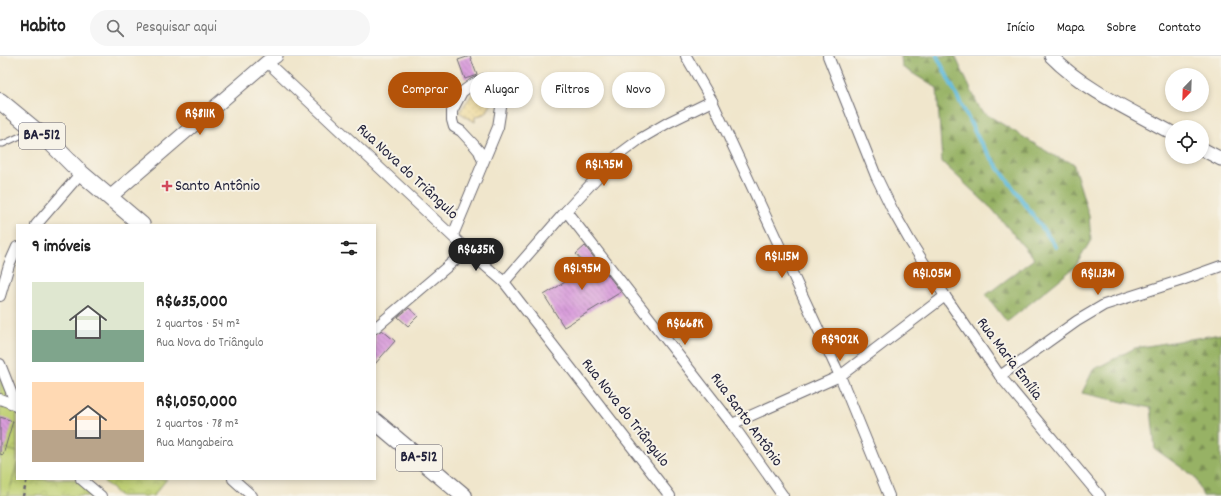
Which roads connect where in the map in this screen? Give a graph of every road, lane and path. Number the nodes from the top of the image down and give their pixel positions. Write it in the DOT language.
graph roads {
  1 [pos="686,56"];
  2 [pos="828,56"];
  3 [pos="1051,56"];
  4 [pos="272,59"];
  5 [pos="0,101"];
  6 [pos="712,101"];
  7 [pos="34,129"];
  8 [pos="1165,129"];
  9 [pos="0,144"];
  10 [pos="1209,153"];
  11 [pos="1221,159"];
  12 [pos="483,161"];
  13 [pos="80,173"];
  14 [pos="110,197"];
  15 [pos="566,211"];
  16 [pos="37,224"];
  17 [pos="141,224"];
  18 [pos="453,234"];
  19 [pos="16,249"];
  20 [pos="467,250"];
  21 [pos="1221,266"];
  22 [pos="504,282"];
  23 [pos="0,296"];
  24 [pos="944,296"];
  25 [pos="376,327"];
  26 [pos="0,364"];
  27 [pos="840,376"];
  28 [pos="1000,376"];
  29 [pos="0,399"];
  30 [pos="16,404"];
  31 [pos="16,406"];
  32 [pos="376,422"];
  33 [pos="732,424"];
  34 [pos="27,480"];
  35 [pos="82,480"];
  36 [pos="234,480"];
  37 [pos="23,496"];
  38 [pos="101,496"];
  39 [pos="252,496"];
  40 [pos="464,496"];
  41 [pos="670,496"];
  42 [pos="783,496"];
  43 [pos="889,496"];
  44 [pos="1100,496"];
  1 -- 6 [label="street"];
  2 -- 24 [label="street, Rua Maria Emília"];
  3 -- 8 [label="street"];
  4 -- 14 [label="street"];
  4 -- 18 [label="street, Rua Nova do Triângulo"];
  5 -- 7 [label="main road, BA-512"];
  6 -- 15 [label="street"];
  6 -- 27 [label="street"];
  7 -- 9 [label="lane"];
  7 -- 13 [label="main road, BA-512"];
  10 -- 11 [label="street"];
  12 -- 12 [label="street"];
  12 -- 18 [label="street"];
  13 -- 14 [label="main road, BA-512"];
  13 -- 16 [label="street"];
  14 -- 17 [label="main road, BA-512"];
  15 -- 22 [label="street"];
  15 -- 33 [label="street, Rua Santo Antônio"];
  18 -- 20 [label="street, Rua Nova do Triângulo"];
  19 -- 23 [label="street"];
  20 -- 22 [label="street, Rua Nova do Triângulo"];
  20 -- 25 [label="street"];
  21 -- 28 [label="street"];
  22 -- 41 [label="street, Rua Nova do Triângulo"];
  24 -- 27 [label="street"];
  24 -- 28 [label="street, Rua Maria Emília"];
  26 -- 30 [label="street"];
  27 -- 33 [label="street"];
  27 -- 43 [label="street"];
  28 -- 44 [label="street, Rua Maria Emília"];
  29 -- 31 [label="street"];
  32 -- 40 [label="main road, BA-512"];
  33 -- 42 [label="street, Rua Santo Antônio"];
  34 -- 37 [label="path"];
  35 -- 38 [label="street"];
  36 -- 39 [label="street"];
}
